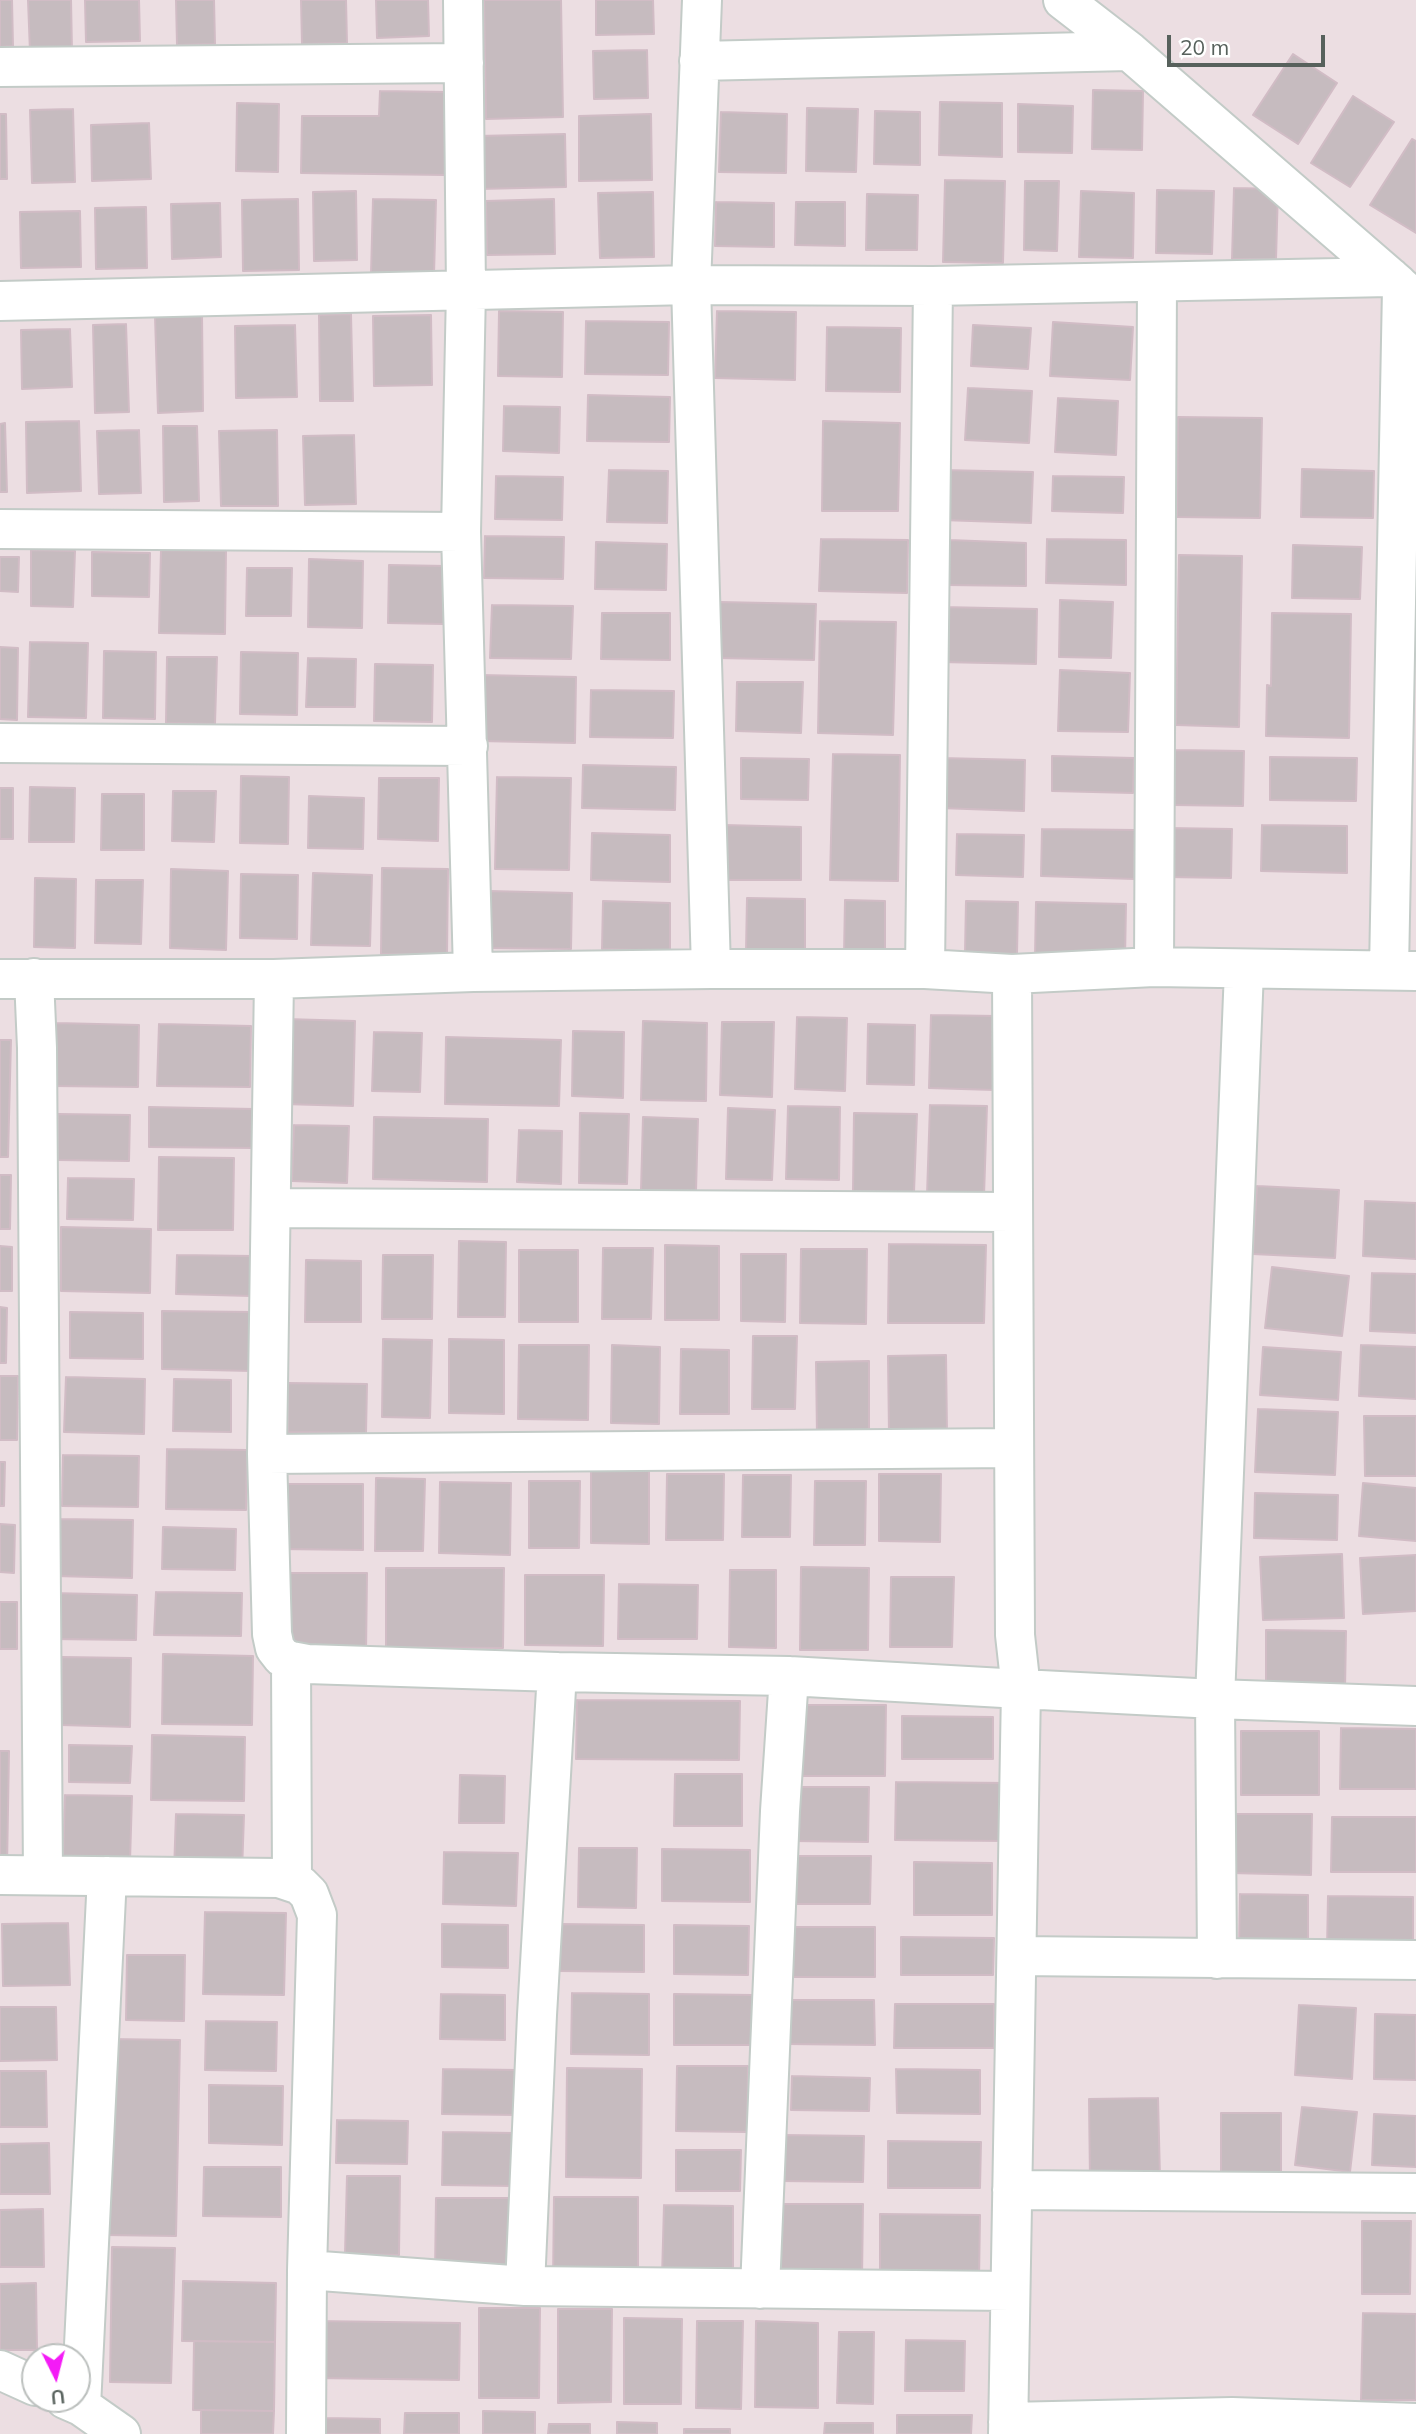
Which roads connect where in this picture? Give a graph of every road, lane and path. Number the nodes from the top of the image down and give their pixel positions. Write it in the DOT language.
graph roads {
  1 [pos="463,0"];
  2 [pos="702,0"];
  3 [pos="1063,0"];
  4 [pos="1129,51"];
  5 [pos="699,61"];
  6 [pos="464,63"];
  7 [pos="0,66"];
  8 [pos="1157,282"];
  9 [pos="691,285"];
  10 [pos="933,286"];
  11 [pos="1403,288"];
  12 [pos="466,290"];
  13 [pos="0,301"];
  14 [pos="0,529"];
  15 [pos="461,532"];
  16 [pos="0,743"];
  17 [pos="468,746"];
  18 [pos="1154,967"];
  19 [pos="711,969"];
  20 [pos="925,969"];
  21 [pos="1244,970"];
  22 [pos="1402,970"];
  23 [pos="473,972"];
  24 [pos="1012,974"];
  25 [pos="17,979"];
  26 [pos="274,979"];
  27 [pos="271,1208"];
  28 [pos="1012,1212"];
  29 [pos="1013,1448"];
  30 [pos="267,1454"];
  31 [pos="291,1661"];
  32 [pos="557,1672"];
  33 [pos="789,1676"];
  34 [pos="1021,1689"];
  35 [pos="1215,1699"];
  36 [pos="1416,1706"];
  37 [pos="0,1875"];
  38 [pos="43,1875"];
  39 [pos="107,1876"];
  40 [pos="292,1880"];
  41 [pos="1017,1956"];
  42 [pos="1216,1959"];
  43 [pos="1416,1959"];
  44 [pos="1012,2190"];
  45 [pos="1416,2193"];
  46 [pos="307,2270"];
  47 [pos="525,2286"];
  48 [pos="760,2289"];
  49 [pos="1010,2291"];
  50 [pos="77,2343"];
  51 [pos="0,2370"];
  52 [pos="21,2380"];
  53 [pos="88,2413"];
  54 [pos="1416,2423"];
  55 [pos="1232,2426"];
  56 [pos="1008,2428"];
  57 [pos="121,2434"];
  58 [pos="306,2434"];
  1 -- 6 [label="street"];
  2 -- 5 [label="street"];
  3 -- 4 [label="street"];
  4 -- 5 [label="street"];
  4 -- 11 [label="street"];
  5 -- 9 [label="street"];
  6 -- 7 [label="street"];
  6 -- 12 [label="street"];
  8 -- 10 [label="street"];
  8 -- 11 [label="street"];
  8 -- 18 [label="street"];
  9 -- 10 [label="street"];
  9 -- 12 [label="street"];
  9 -- 19 [label="street"];
  10 -- 20 [label="street"];
  11 -- 22 [label="street"];
  12 -- 13 [label="street"];
  12 -- 15 [label="street"];
  14 -- 15 [label="street"];
  15 -- 17 [label="street"];
  16 -- 17 [label="street"];
  17 -- 23 [label="street"];
  18 -- 21 [label="street"];
  18 -- 24 [label="street"];
  19 -- 20 [label="street"];
  19 -- 23 [label="street"];
  20 -- 24 [label="street"];
  21 -- 22 [label="street"];
  21 -- 35 [label="street"];
  23 -- 26 [label="street"];
  24 -- 28 [label="street"];
  25 -- 26 [label="street"];
  25 -- 38 [label="street"];
  26 -- 27 [label="street"];
  27 -- 28 [label="street"];
  27 -- 30 [label="street"];
  28 -- 29 [label="street"];
  29 -- 30 [label="street"];
  29 -- 34 [label="street"];
  30 -- 31 [label="street"];
  31 -- 32 [label="street"];
  31 -- 40 [label="street"];
  32 -- 33 [label="street"];
  32 -- 47 [label="street"];
  33 -- 34 [label="street"];
  33 -- 48 [label="street"];
  34 -- 35 [label="street"];
  34 -- 41 [label="street"];
  35 -- 36 [label="street"];
  35 -- 42 [label="street"];
  37 -- 38 [label="street"];
  38 -- 39 [label="street"];
  39 -- 40 [label="street"];
  39 -- 50 [label="street"];
  40 -- 46 [label="street"];
  41 -- 42 [label="street"];
  41 -- 44 [label="street"];
  42 -- 43 [label="street"];
  44 -- 45 [label="street"];
  44 -- 49 [label="street"];
  46 -- 47 [label="street"];
  46 -- 58 [label="street"];
  47 -- 48 [label="street"];
  48 -- 49 [label="street"];
  49 -- 56 [label="street"];
  51 -- 52 [label="street"];
  53 -- 57 [label="street"];
  54 -- 55 [label="street"];
  55 -- 56 [label="street"];
}
